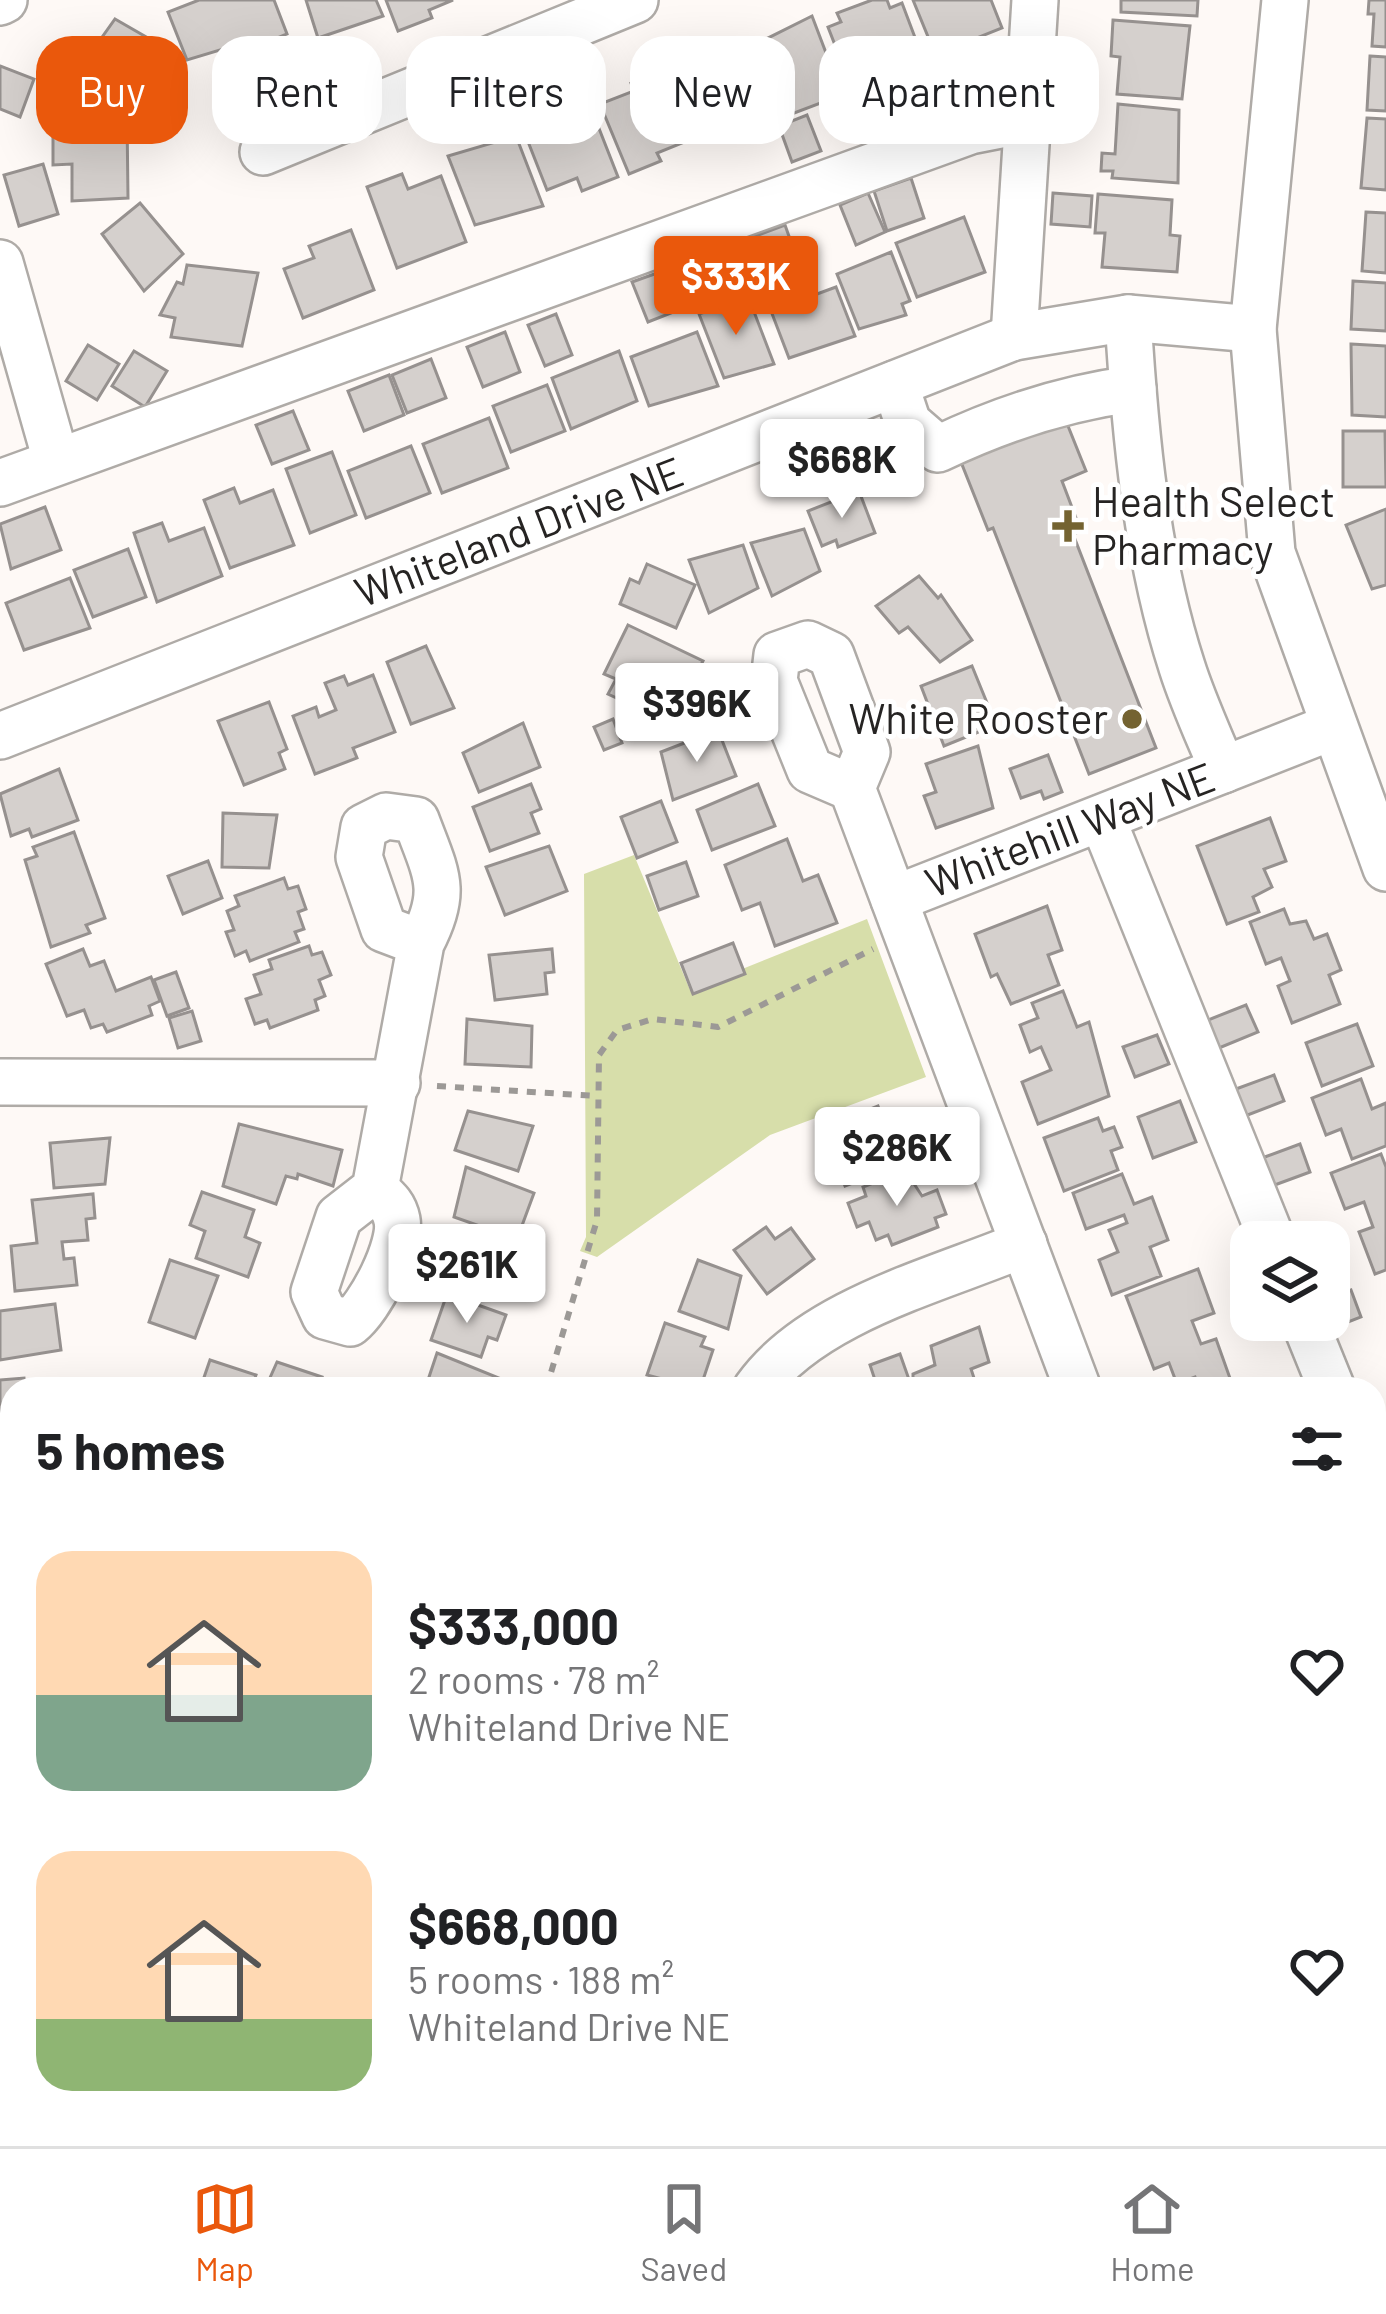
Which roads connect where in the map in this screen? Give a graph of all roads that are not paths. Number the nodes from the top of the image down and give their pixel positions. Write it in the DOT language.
graph roads {
  1 [pos="635,0"];
  2 [pos="1035,0"];
  3 [pos="1285,0"];
  4 [pos="1032,36"];
  5 [pos="934,144"];
  6 [pos="1025,144"];
  7 [pos="263,152"];
  8 [pos="0,262"];
  9 [pos="1128,318"];
  10 [pos="1253,329"];
  11 [pos="1014,337"];
  12 [pos="895,384"];
  13 [pos="1132,389"];
  14 [pos="56,460"];
  15 [pos="0,483"];
  16 [pos="1332,727"];
  17 [pos="0,736"];
  18 [pos="1223,770"];
  19 [pos="852,788"];
  20 [pos="1102,818"];
  21 [pos="1386,868"];
  22 [pos="901,917"];
  23 [pos="421,943"];
  24 [pos="0,1082"];
  25 [pos="397,1083"];
  26 [pos="375,1189"];
  27 [pos="1265,1221"];
  28 [pos="1024,1244"];
  29 [pos="1313,1341"];
  30 [pos="764,1377"];
  31 [pos="1074,1377"];
  32 [pos="1327,1377"];
  1 -- 7 [label="street"];
  2 -- 4 [label="street"];
  3 -- 10 [label="street"];
  5 -- 14 [label="street"];
  6 -- 11 [label="street"];
  8 -- 14 [label="street"];
  9 -- 10 [label="street, Whiteland Drive NE"];
  9 -- 11 [label="street, Whiteland Drive NE"];
  9 -- 13 [label="street"];
  10 -- 16 [label="street"];
  11 -- 12 [label="street, Whiteland Drive NE"];
  12 -- 13 [label="street"];
  12 -- 17 [label="street, Whiteland Drive NE"];
  13 -- 18 [label="street"];
  14 -- 15 [label="street"];
  16 -- 18 [label="street, Whitehill Way NE"];
  16 -- 21 [label="street"];
  18 -- 20 [label="street, Whitehill Way NE"];
  19 -- 22 [label="street"];
  20 -- 22 [label="street, Whitehill Way NE"];
  20 -- 27 [label="street"];
  22 -- 28 [label="street, Whitehill Way NE"];
  23 -- 25 [label="street"];
  24 -- 25 [label="street"];
  25 -- 26 [label="street"];
  28 -- 30 [label="street"];
  28 -- 31 [label="street, Whitehill Way NE"];
  29 -- 32 [label="street"];
}
